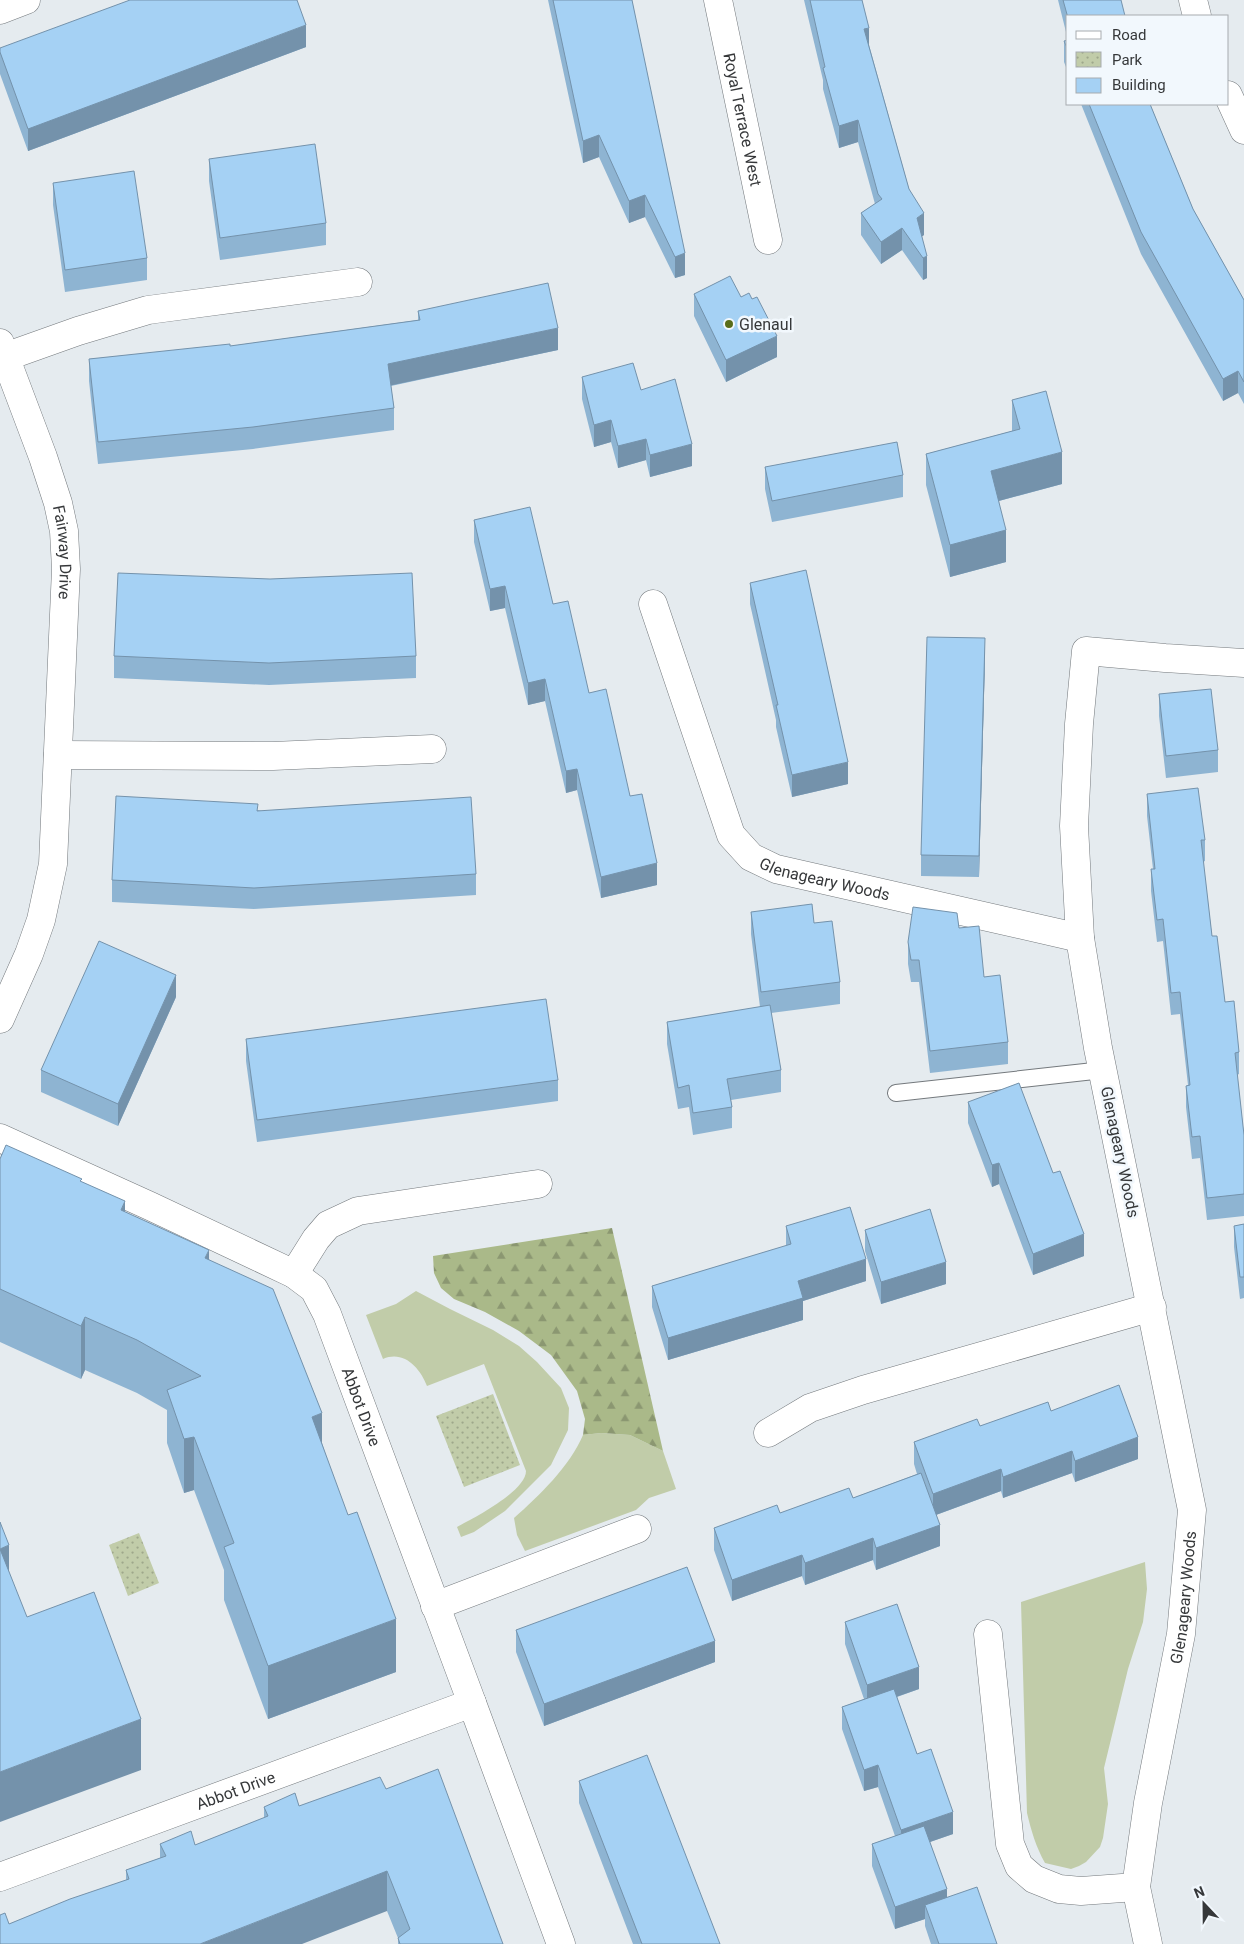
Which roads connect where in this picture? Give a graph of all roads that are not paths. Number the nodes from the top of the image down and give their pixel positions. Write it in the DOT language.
graph roads {
  1 [pos="26,0"];
  2 [pos="718,0"];
  3 [pos="1193,0"];
  4 [pos="0,10"];
  5 [pos="1198,15"];
  6 [pos="1229,97"];
  7 [pos="1244,130"];
  8 [pos="768,240"];
  9 [pos="358,282"];
  10 [pos="3,350"];
  11 [pos="653,604"];
  12 [pos="1244,663"];
  13 [pos="432,749"];
  14 [pos="58,755"];
  15 [pos="1080,938"];
  16 [pos="0,1019"];
  17 [pos="1103,1070"];
  18 [pos="896,1093"];
  19 [pos="0,1138"];
  20 [pos="538,1184"];
  21 [pos="294,1274"];
  22 [pos="1152,1307"];
  23 [pos="768,1432"];
  24 [pos="637,1529"];
  25 [pos="435,1606"];
  26 [pos="988,1634"];
  27 [pos="472,1703"];
  28 [pos="0,1877"];
  29 [pos="1136,1886"];
  30 [pos="560,1944"];
  31 [pos="1148,1944"];
  1 -- 4 [label="street"];
  2 -- 8 [label="street, Royal Terrace West"];
  3 -- 5 [label="street"];
  6 -- 7 [label="street"];
  9 -- 10 [label="street, Fairway Drive"];
  10 -- 14 [label="street, Fairway Drive"];
  11 -- 15 [label="street, Glenageary Woods"];
  12 -- 15 [label="street, Glenageary Woods"];
  13 -- 14 [label="street"];
  14 -- 16 [label="street, Fairway Drive"];
  15 -- 17 [label="street, Glenageary Woods"];
  17 -- 18 [label="lane"];
  17 -- 22 [label="street, Glenageary Woods"];
  19 -- 21 [label="street, Abbot Drive"];
  20 -- 21 [label="street"];
  21 -- 25 [label="street, Abbot Drive"];
  22 -- 23 [label="street"];
  22 -- 29 [label="street, Glenageary Woods"];
  24 -- 25 [label="street"];
  25 -- 27 [label="street, Abbot Drive"];
  26 -- 29 [label="street"];
  27 -- 28 [label="street, Abbot Drive"];
  27 -- 30 [label="street, Abbot Drive"];
  29 -- 31 [label="street, Glenageary Woods"];
}
